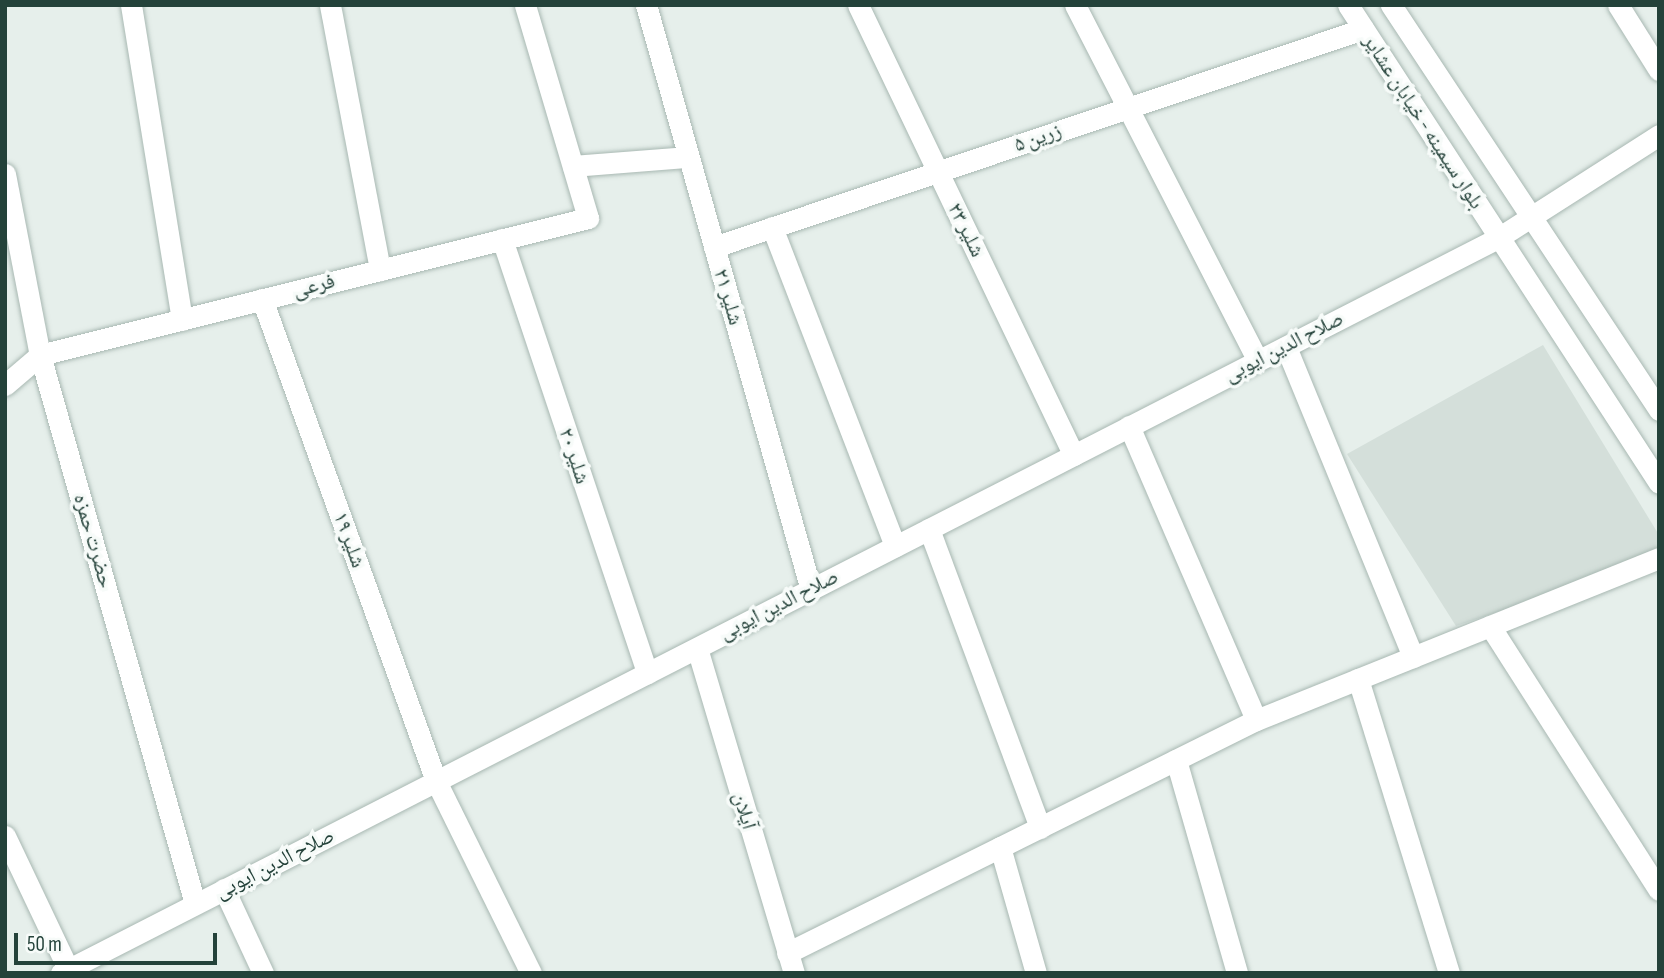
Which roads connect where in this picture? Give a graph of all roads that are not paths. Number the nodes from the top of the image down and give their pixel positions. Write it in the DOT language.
graph roads {
  1 [pos="131,5"];
  2 [pos="330,5"];
  3 [pos="525,5"];
  4 [pos="646,5"];
  5 [pos="858,5"];
  6 [pos="1076,5"];
  7 [pos="1348,5"];
  8 [pos="1391,5"];
  9 [pos="1618,5"];
  10 [pos="1363,29"];
  11 [pos="1659,70"];
  12 [pos="1128,108"];
  13 [pos="1659,135"];
  14 [pos="688,157"];
  15 [pos="573,166"];
  16 [pos="938,172"];
  17 [pos="5,174"];
  18 [pos="1530,218"];
  19 [pos="772,228"];
  20 [pos="1498,238"];
  21 [pos="502,239"];
  22 [pos="714,247"];
  23 [pos="380,270"];
  24 [pos="262,299"];
  25 [pos="182,320"];
  26 [pos="1286,347"];
  27 [pos="40,355"];
  28 [pos="1258,361"];
  29 [pos="5,385"];
  30 [pos="1659,410"];
  31 [pos="1129,426"];
  32 [pos="1074,455"];
  33 [pos="1659,483"];
  34 [pos="929,529"];
  35 [pos="895,547"];
  36 [pos="1659,558"];
  37 [pos="811,590"];
  38 [pos="1490,626"];
  39 [pos="696,648"];
  40 [pos="1413,657"];
  41 [pos="647,673"];
  42 [pos="1358,679"];
  43 [pos="1256,720"];
  44 [pos="1176,760"];
  45 [pos="436,781"];
  46 [pos="1040,828"];
  47 [pos="5,836"];
  48 [pos="1000,847"];
  49 [pos="224,889"];
  50 [pos="1659,890"];
  51 [pos="195,904"];
  52 [pos="791,963"];
  53 [pos="66,972"];
  54 [pos="263,973"];
  55 [pos="531,973"];
  56 [pos="1036,973"];
  57 [pos="1237,973"];
  58 [pos="1449,973"];
  1 -- 25 [label="street"];
  2 -- 23 [label="street"];
  3 -- 15 [label="street"];
  4 -- 14 [label="street, شلیر ۲۱"];
  5 -- 16 [label="street, شلیر ۲۳"];
  6 -- 12 [label="street"];
  7 -- 10 [label="street, بلوار سیمینه - خیابان عشایر"];
  8 -- 18 [label="street, بلوار سیمینه - خیابان عشایر"];
  9 -- 11 [label="street"];
  10 -- 12 [label="street, زرین ۵"];
  10 -- 20 [label="street, بلوار سیمینه - خیابان عشایر"];
  12 -- 16 [label="street, زرین ۵"];
  12 -- 28 [label="street"];
  13 -- 18 [label="street, صلاح الدین ایوبی"];
  14 -- 15 [label="street"];
  14 -- 22 [label="street, شلیر ۲۱"];
  15 -- 21 [label="street, فرعی"];
  16 -- 19 [label="street, زرین ۵"];
  16 -- 32 [label="street, شلیر ۲۳"];
  17 -- 27 [label="street, حضرت حمزه"];
  18 -- 20 [label="street, صلاح الدین ایوبی"];
  18 -- 30 [label="street, بلوار سیمینه - خیابان عشایر"];
  19 -- 22 [label="street, زرین ۵"];
  19 -- 35 [label="street"];
  20 -- 26 [label="street, صلاح الدین ایوبی"];
  20 -- 33 [label="street, بلوار سیمینه - خیابان عشایر"];
  21 -- 23 [label="street, فرعی"];
  21 -- 41 [label="street, شلیر ۲۰"];
  22 -- 37 [label="street, شلیر ۲۱"];
  23 -- 24 [label="street, فرعی"];
  24 -- 25 [label="street, فرعی"];
  24 -- 45 [label="street, شلیر ۱۹"];
  25 -- 27 [label="street, فرعی"];
  26 -- 28 [label="street, صلاح الدین ایوبی"];
  26 -- 40 [label="street"];
  27 -- 29 [label="street"];
  27 -- 51 [label="street, حضرت حمزه"];
  28 -- 31 [label="street, صلاح الدین ایوبی"];
  31 -- 32 [label="street, صلاح الدین ایوبی"];
  31 -- 43 [label="street"];
  32 -- 34 [label="street, صلاح الدین ایوبی"];
  34 -- 35 [label="street, صلاح الدین ایوبی"];
  34 -- 46 [label="street"];
  35 -- 37 [label="street, صلاح الدین ایوبی"];
  36 -- 38 [label="street"];
  37 -- 39 [label="street, صلاح الدین ایوبی"];
  38 -- 40 [label="street"];
  38 -- 50 [label="street"];
  39 -- 41 [label="street, صلاح الدین ایوبی"];
  39 -- 52 [label="street, آیلان"];
  40 -- 42 [label="street"];
  41 -- 45 [label="street, صلاح الدین ایوبی"];
  42 -- 43 [label="street"];
  42 -- 58 [label="street"];
  43 -- 44 [label="street"];
  44 -- 46 [label="street"];
  44 -- 57 [label="street"];
  45 -- 49 [label="street, صلاح الدین ایوبی"];
  45 -- 55 [label="street, شلیر ۱۹"];
  46 -- 48 [label="street"];
  47 -- 53 [label="street"];
  48 -- 52 [label="street"];
  48 -- 56 [label="street"];
  49 -- 51 [label="street, صلاح الدین ایوبی"];
  49 -- 54 [label="street"];
  51 -- 53 [label="street, صلاح الدین ایوبی"];
}
